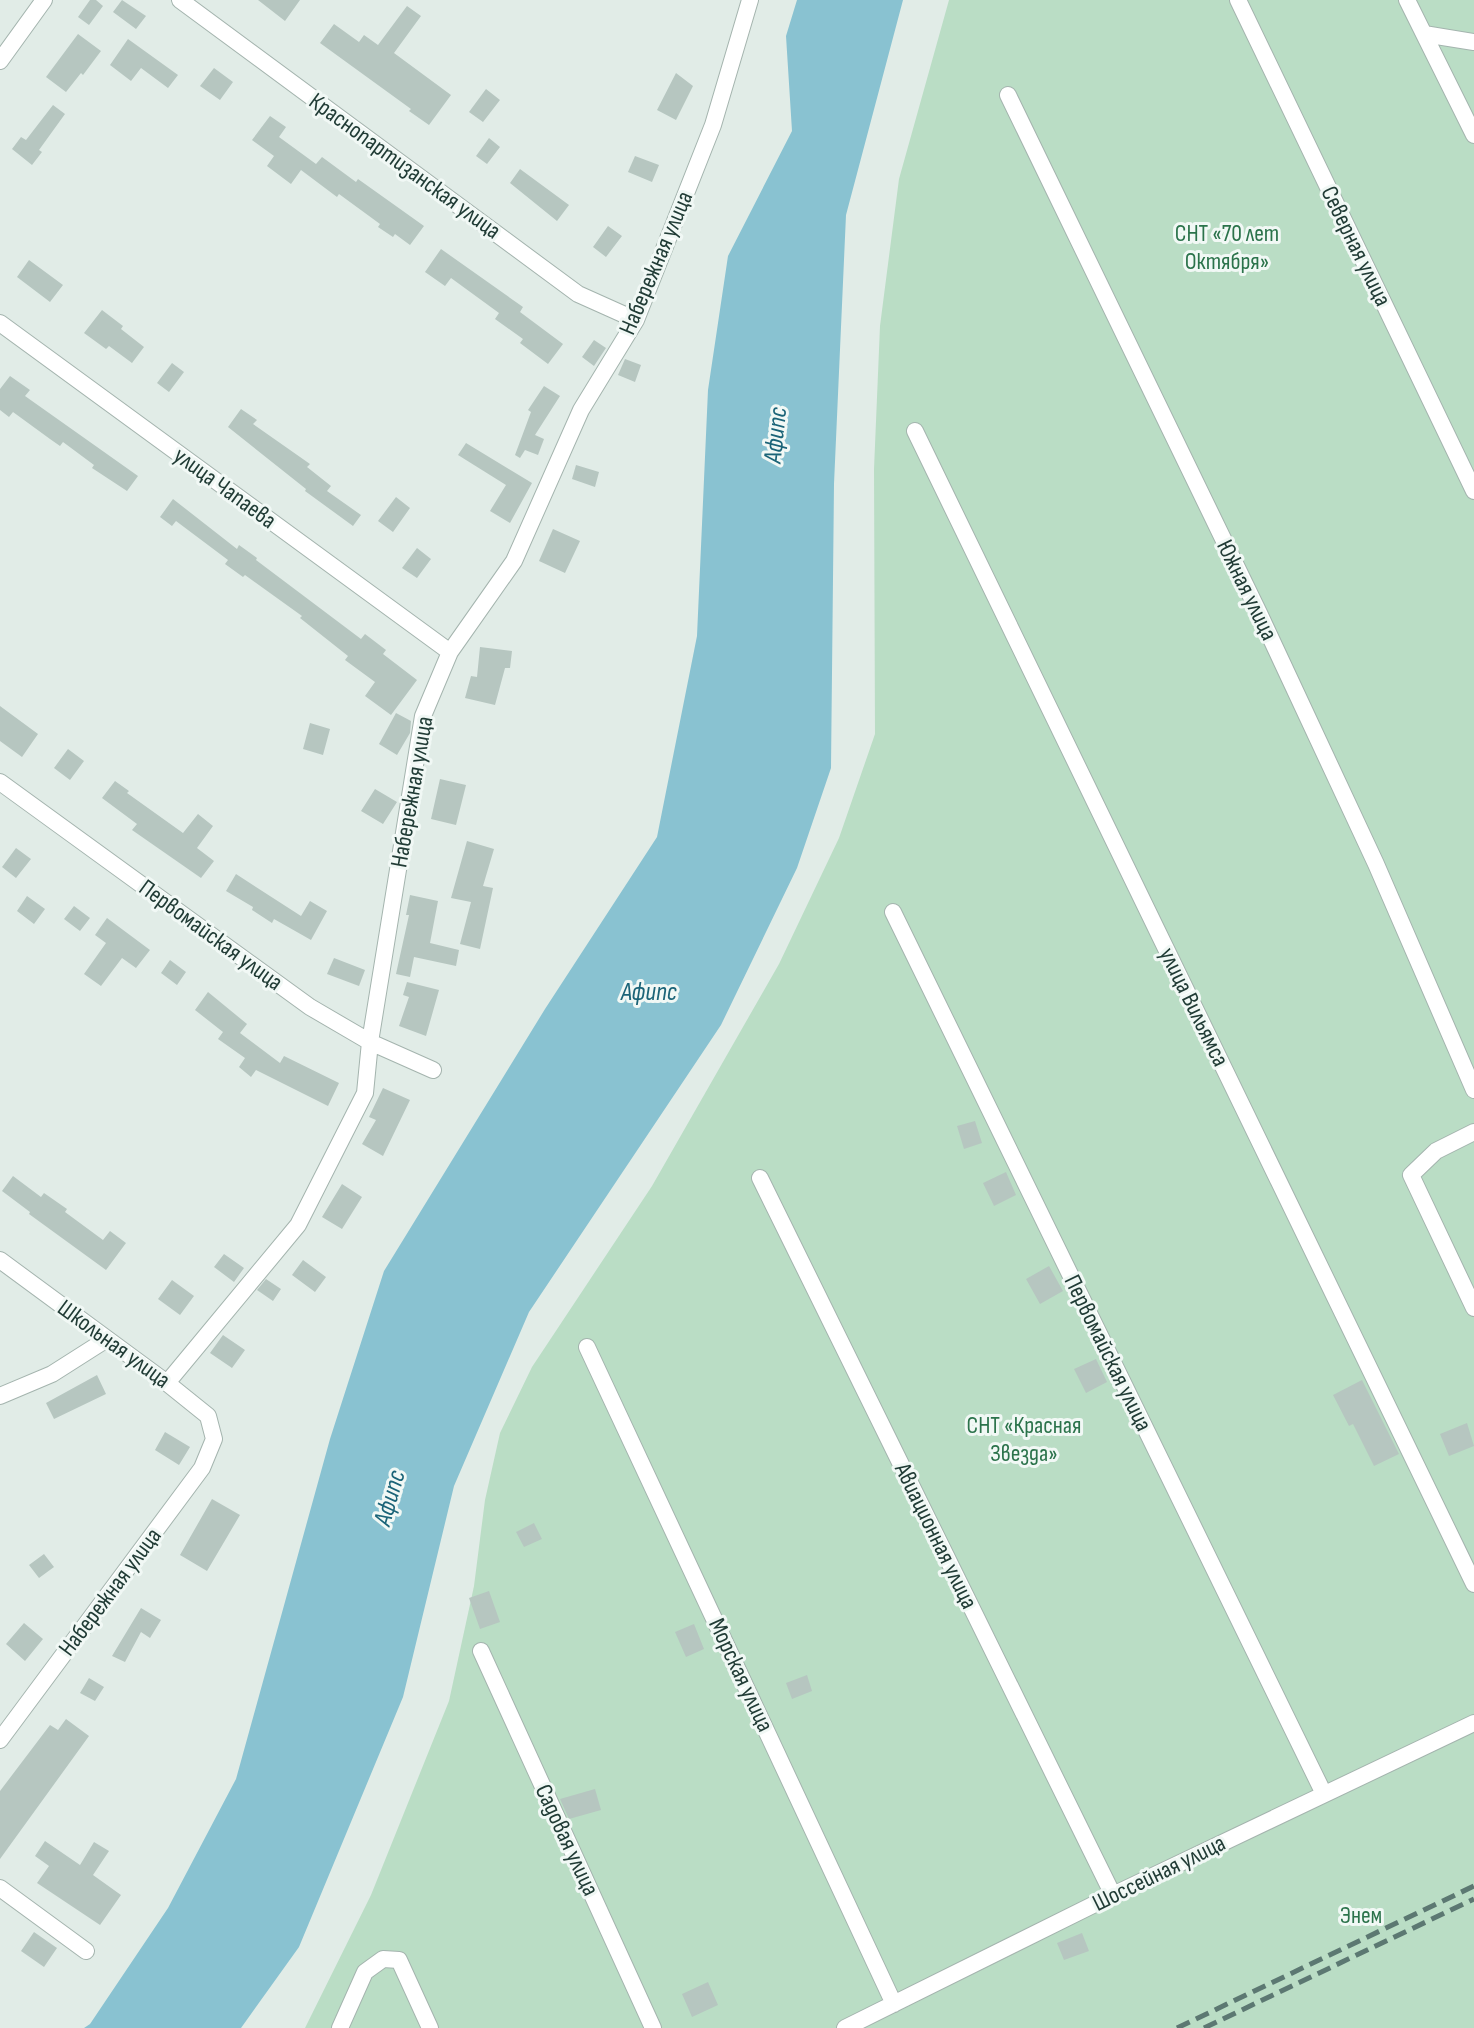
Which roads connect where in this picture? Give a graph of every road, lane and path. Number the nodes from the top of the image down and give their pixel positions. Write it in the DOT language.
graph roads {
  1 [pos="44,0"];
  2 [pos="180,0"];
  3 [pos="750,0"];
  4 [pos="1238,0"];
  5 [pos="1407,0"];
  6 [pos="1424,34"];
  7 [pos="1474,42"];
  8 [pos="0,61"];
  9 [pos="1008,95"];
  10 [pos="1474,135"];
  11 [pos="636,320"];
  12 [pos="0,323"];
  13 [pos="915,431"];
  14 [pos="1474,491"];
  15 [pos="450,652"];
  16 [pos="0,782"];
  17 [pos="893,912"];
  18 [pos="370,1042"];
  19 [pos="433,1070"];
  20 [pos="1474,1090"];
  21 [pos="1474,1132"];
  22 [pos="760,1178"];
  23 [pos="0,1260"];
  24 [pos="1467,1276"];
  25 [pos="1474,1308"];
  26 [pos="107,1339"];
  27 [pos="587,1347"];
  28 [pos="167,1382"];
  29 [pos="0,1396"];
  30 [pos="214,1439"];
  31 [pos="1474,1584"];
  32 [pos="481,1651"];
  33 [pos="1474,1723"];
  34 [pos="0,1740"];
  35 [pos="1324,1794"];
  36 [pos="0,1888"];
  37 [pos="1113,1895"];
  38 [pos="86,1951"];
  39 [pos="894,2004"];
  40 [pos="340,2028"];
  41 [pos="430,2028"];
  42 [pos="653,2028"];
  43 [pos="845,2028"];
  1 -- 8 [label="street"];
  2 -- 11 [label="street, Краснопартизанская улица"];
  3 -- 11 [label="street, Набережная улица"];
  4 -- 14 [label="street, Северная улица"];
  5 -- 6 [label="street"];
  6 -- 7 [label="street"];
  6 -- 10 [label="street"];
  9 -- 20 [label="street, Южная улица"];
  11 -- 15 [label="street, Набережная улица"];
  12 -- 15 [label="street, улица Чапаева"];
  13 -- 31 [label="street, улица Вильямса"];
  15 -- 18 [label="street, Набережная улица"];
  16 -- 18 [label="street, Первомайская улица"];
  17 -- 35 [label="street, Первомайская улица"];
  18 -- 19 [label="street, Первомайская улица"];
  18 -- 28 [label="street, Набережная улица"];
  21 -- 24 [label="street"];
  22 -- 37 [label="street, Авиационная улица"];
  23 -- 26 [label="street, Школьная улица"];
  24 -- 25 [label="street"];
  26 -- 28 [label="street, Школьная улица"];
  26 -- 29 [label="street"];
  27 -- 39 [label="street, Морская улица"];
  28 -- 30 [label="street, Школьная улица"];
  30 -- 34 [label="street, Набережная улица"];
  32 -- 42 [label="street, Садовая улица"];
  33 -- 35 [label="street, Шоссейная улица"];
  35 -- 37 [label="street, Шоссейная улица"];
  36 -- 38 [label="street"];
  37 -- 39 [label="street, Шоссейная улица"];
  39 -- 43 [label="street, Шоссейная улица"];
  40 -- 41 [label="street"];
}
